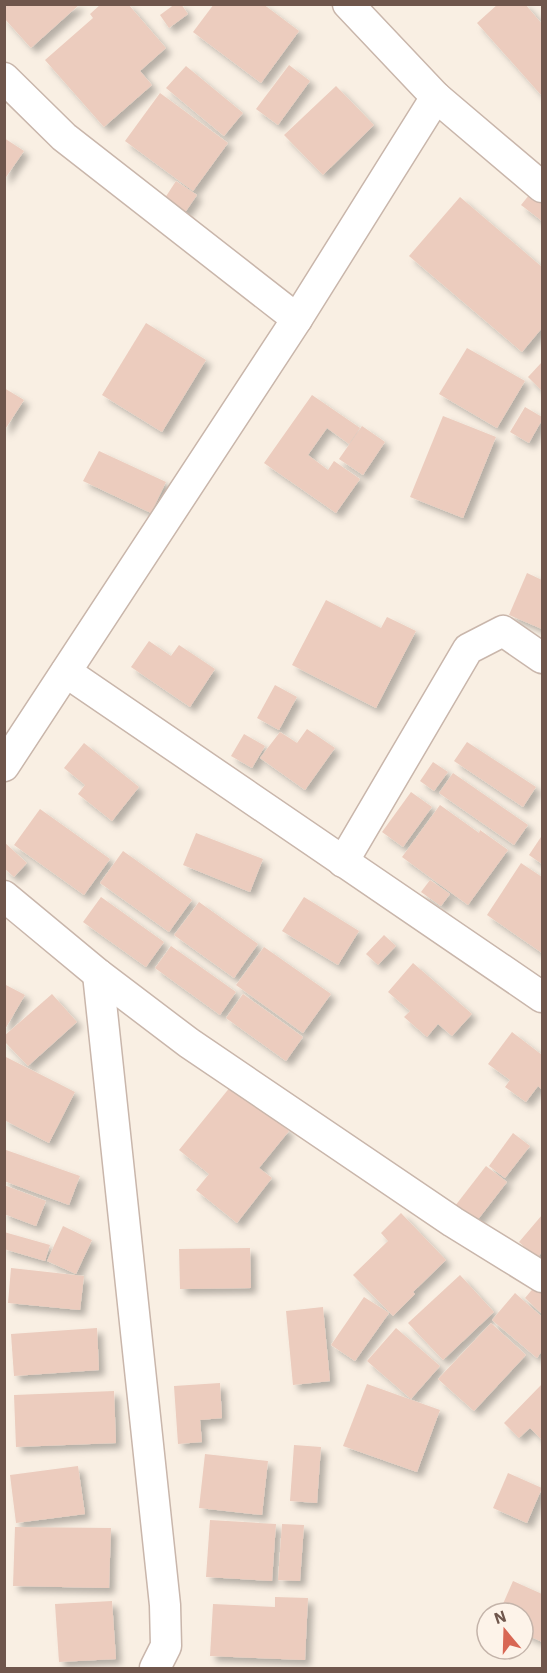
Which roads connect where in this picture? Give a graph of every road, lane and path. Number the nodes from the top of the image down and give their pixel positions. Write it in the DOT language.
graph roads {
  1 [pos="348,4"];
  2 [pos="4,78"];
  3 [pos="436,97"];
  4 [pos="543,188"];
  5 [pos="297,319"];
  6 [pos="543,657"];
  7 [pos="66,672"];
  8 [pos="4,766"];
  9 [pos="343,862"];
  10 [pos="4,896"];
  11 [pos="98,974"];
  12 [pos="543,997"];
  13 [pos="543,1277"];
  14 [pos="155,1668"];
  1 -- 3 [label="street"];
  2 -- 5 [label="street"];
  3 -- 4 [label="street"];
  3 -- 5 [label="street"];
  5 -- 7 [label="street"];
  6 -- 9 [label="street"];
  7 -- 8 [label="street"];
  7 -- 9 [label="street"];
  9 -- 12 [label="street"];
  10 -- 11 [label="street"];
  11 -- 13 [label="street"];
  11 -- 14 [label="street"];
}
